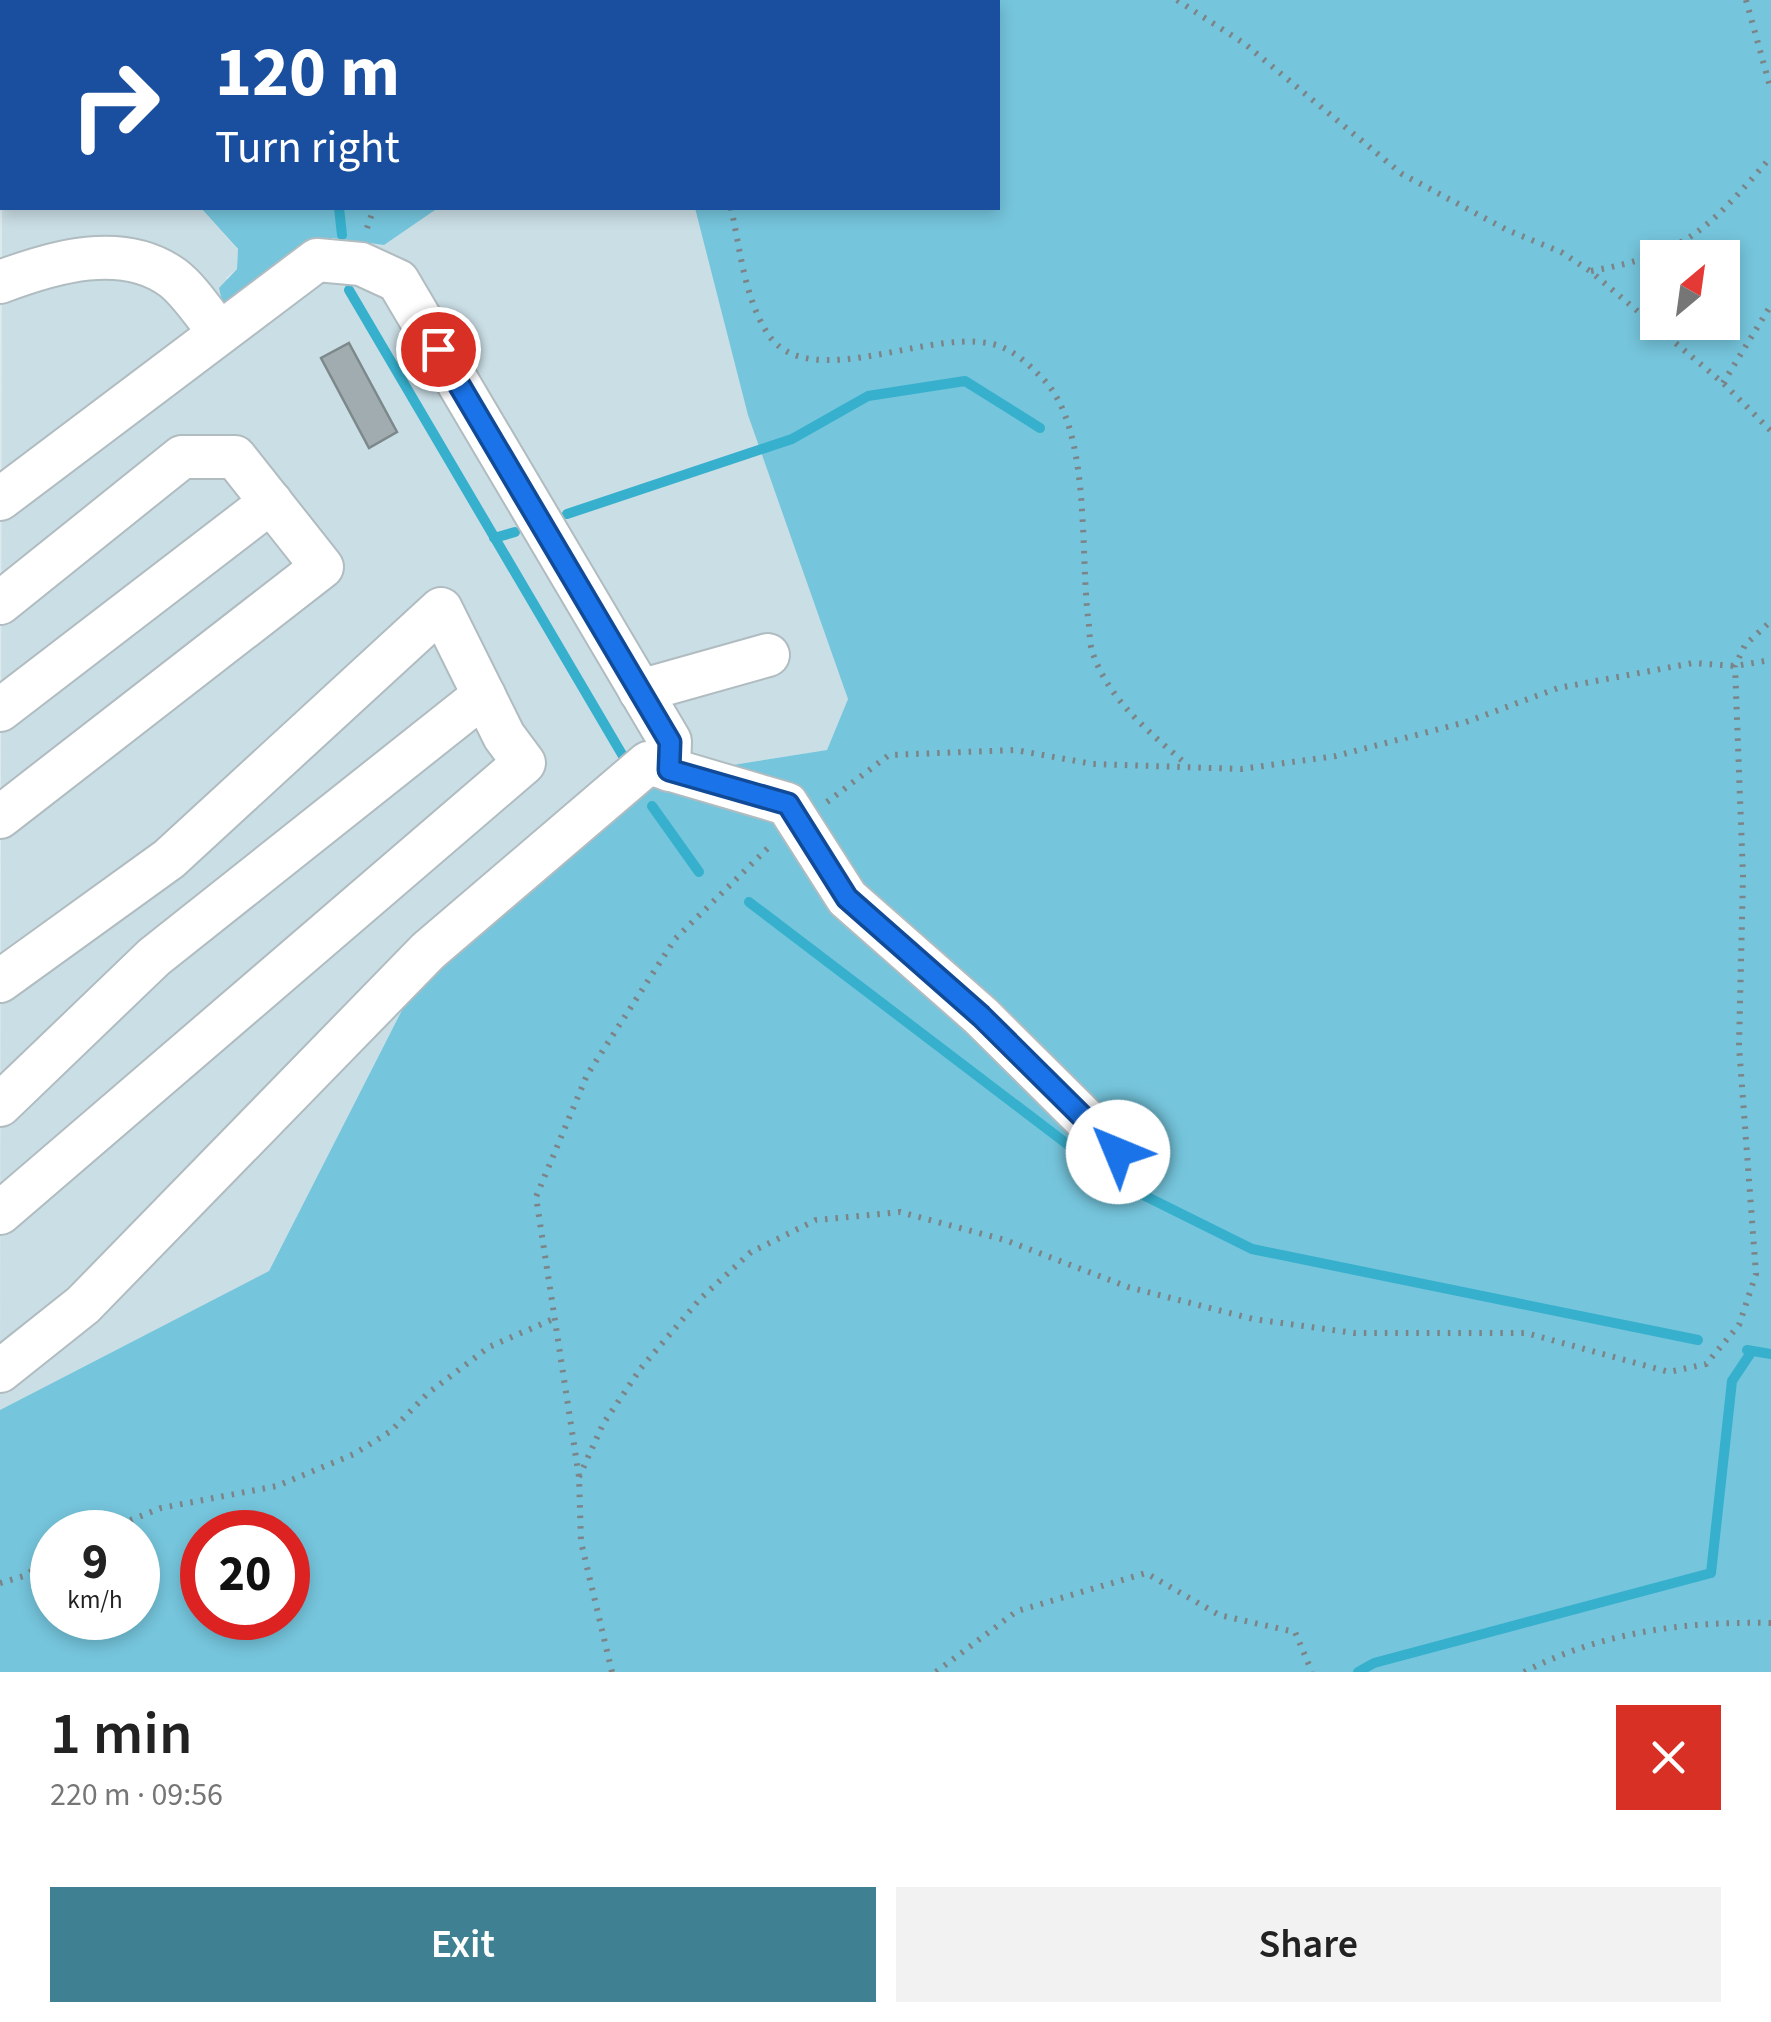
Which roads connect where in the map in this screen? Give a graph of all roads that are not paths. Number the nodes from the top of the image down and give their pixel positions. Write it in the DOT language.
graph roads {
  1 [pos="0,282"];
  2 [pos="219,332"];
  3 [pos="0,499"];
  4 [pos="271,502"];
  5 [pos="0,603"];
  6 [pos="768,655"];
  7 [pos="640,690"];
  8 [pos="484,695"];
  9 [pos="0,710"];
  10 [pos="669,770"];
  11 [pos="0,817"];
  12 [pos="0,981"];
  13 [pos="0,1105"];
  14 [pos="1118,1152"];
  15 [pos="0,1213"];
  16 [pos="0,1371"];
  1 -- 2 [label="lane"];
  2 -- 3 [label="lane"];
  2 -- 7 [label="lane"];
  4 -- 5 [label="lane"];
  4 -- 9 [label="lane"];
  4 -- 11 [label="lane"];
  6 -- 7 [label="lane"];
  7 -- 10 [label="lane"];
  8 -- 12 [label="lane"];
  8 -- 13 [label="lane"];
  8 -- 15 [label="lane"];
  10 -- 14 [label="lane"];
  10 -- 16 [label="lane"];
}
